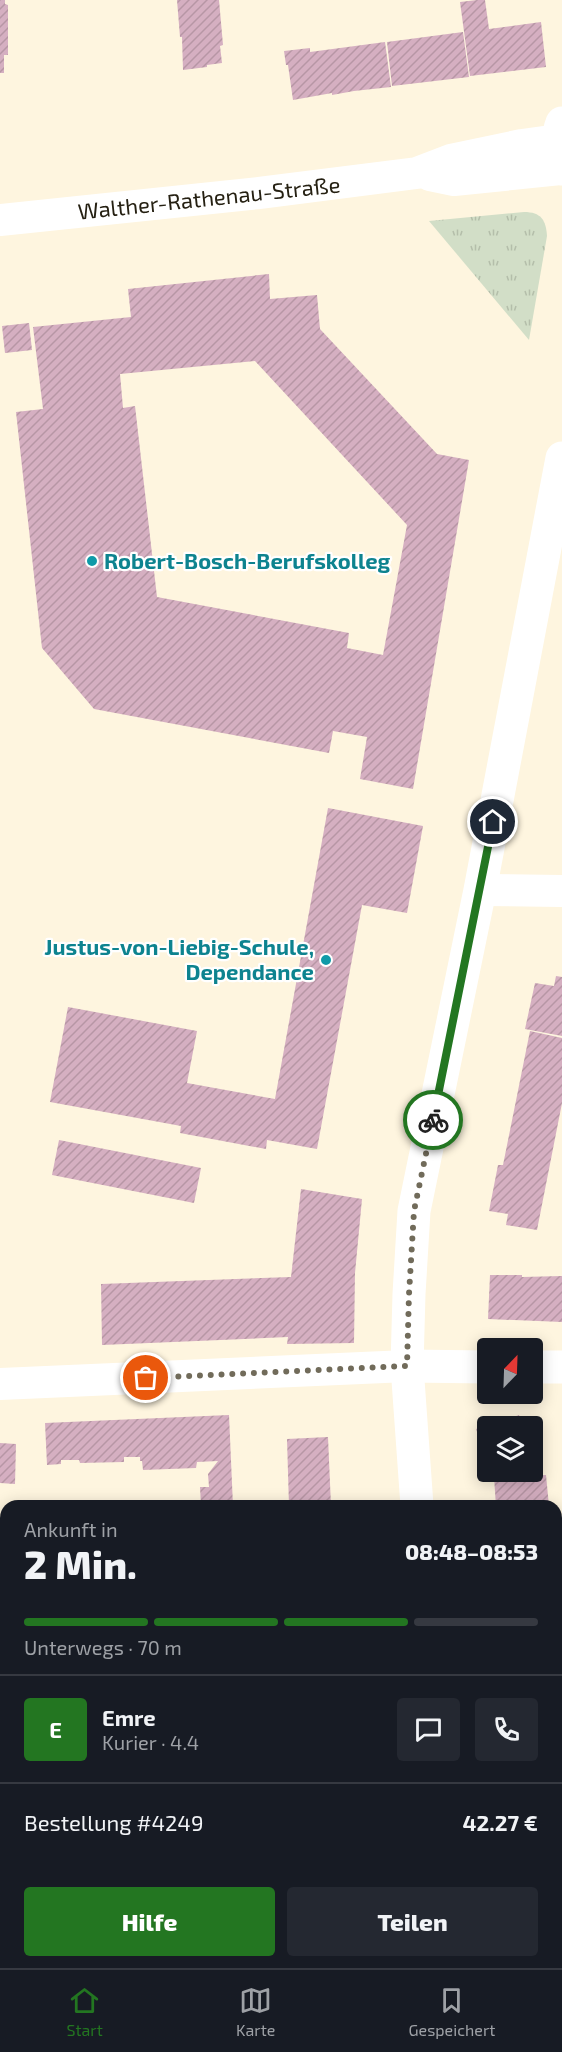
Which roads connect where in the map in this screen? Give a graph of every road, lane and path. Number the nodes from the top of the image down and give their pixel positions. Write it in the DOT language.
graph roads {
  1 [pos="561,150"];
  2 [pos="0,220"];
  3 [pos="562,458"];
  4 [pos="480,890"];
  5 [pos="562,891"];
  6 [pos="407,1366"];
  7 [pos="477,1367"];
  8 [pos="543,1367"];
  9 [pos="562,1367"];
  10 [pos="0,1384"];
  11 [pos="417,1500"];
  1 -- 2 [label="street, Walther-Rathenau-Straße"];
  3 -- 4 [label="street"];
  4 -- 5 [label="street"];
  4 -- 6 [label="street"];
  6 -- 7 [label="street"];
  6 -- 10 [label="street"];
  6 -- 11 [label="street"];
  8 -- 9 [label="street"];
}
